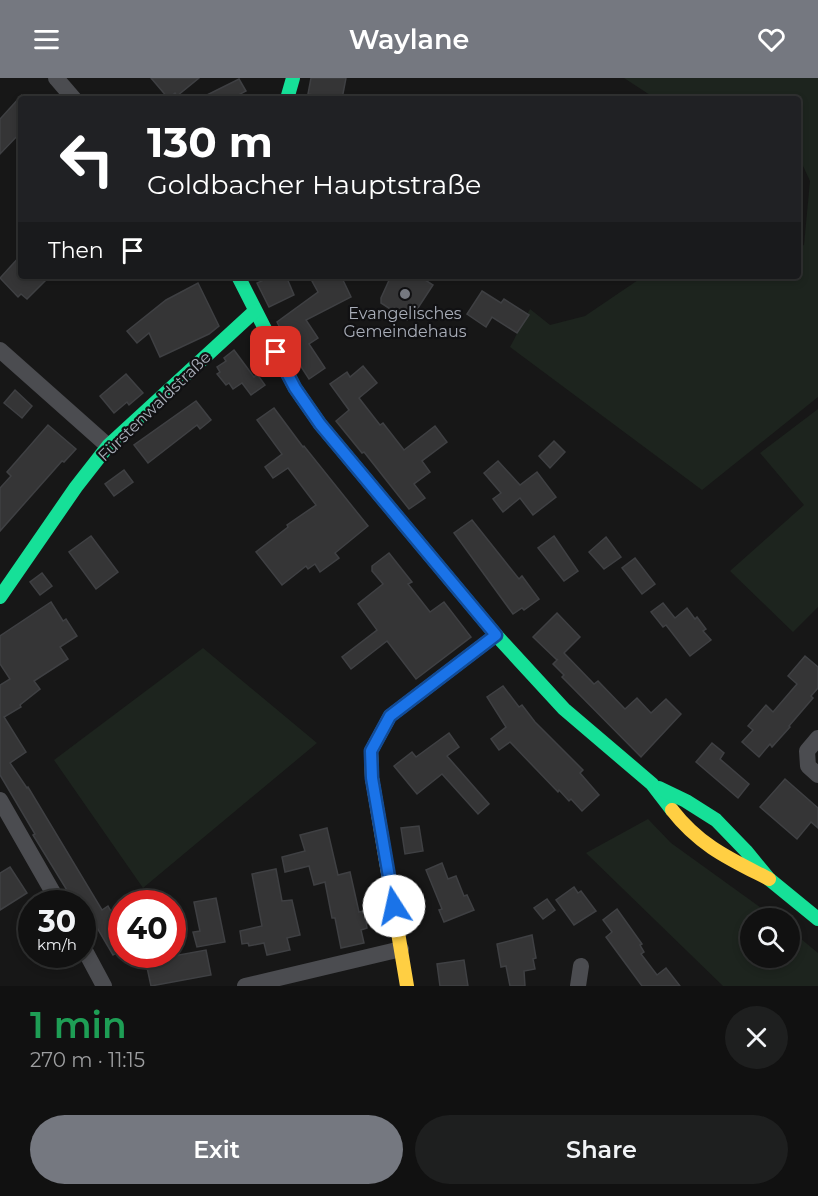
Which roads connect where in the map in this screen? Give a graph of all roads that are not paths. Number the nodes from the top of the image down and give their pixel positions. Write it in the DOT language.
graph roads {
  1 [pos="56,78"];
  2 [pos="293,78"];
  3 [pos="71,96"];
  4 [pos="288,96"];
  5 [pos="239,279"];
  6 [pos="255,311"];
  7 [pos="0,350"];
  8 [pos="108,446"];
  9 [pos="0,597"];
  10 [pos="496,635"];
  11 [pos="818,738"];
  12 [pos="818,775"];
  13 [pos="652,784"];
  14 [pos="0,800"];
  15 [pos="769,879"];
  16 [pos="52,890"];
  17 [pos="818,919"];
  18 [pos="401,949"];
  19 [pos="581,966"];
  20 [pos="94,968"];
  21 [pos="104,986"];
  22 [pos="245,986"];
  23 [pos="407,986"];
  24 [pos="578,986"];
  1 -- 3 [label="street"];
  2 -- 4 [label="street"];
  5 -- 6 [label="street"];
  6 -- 8 [label="street, Fürstenwaldstraße"];
  6 -- 10 [label="street"];
  7 -- 8 [label="street"];
  8 -- 9 [label="street, Fürstenwaldstraße"];
  10 -- 13 [label="street"];
  10 -- 18 [label="street"];
  11 -- 12 [label="street"];
  13 -- 15 [label="street"];
  13 -- 15 [label="street"];
  14 -- 16 [label="street"];
  15 -- 17 [label="street"];
  18 -- 22 [label="street"];
  18 -- 23 [label="street"];
  19 -- 24 [label="street"];
  20 -- 21 [label="street"];
}
